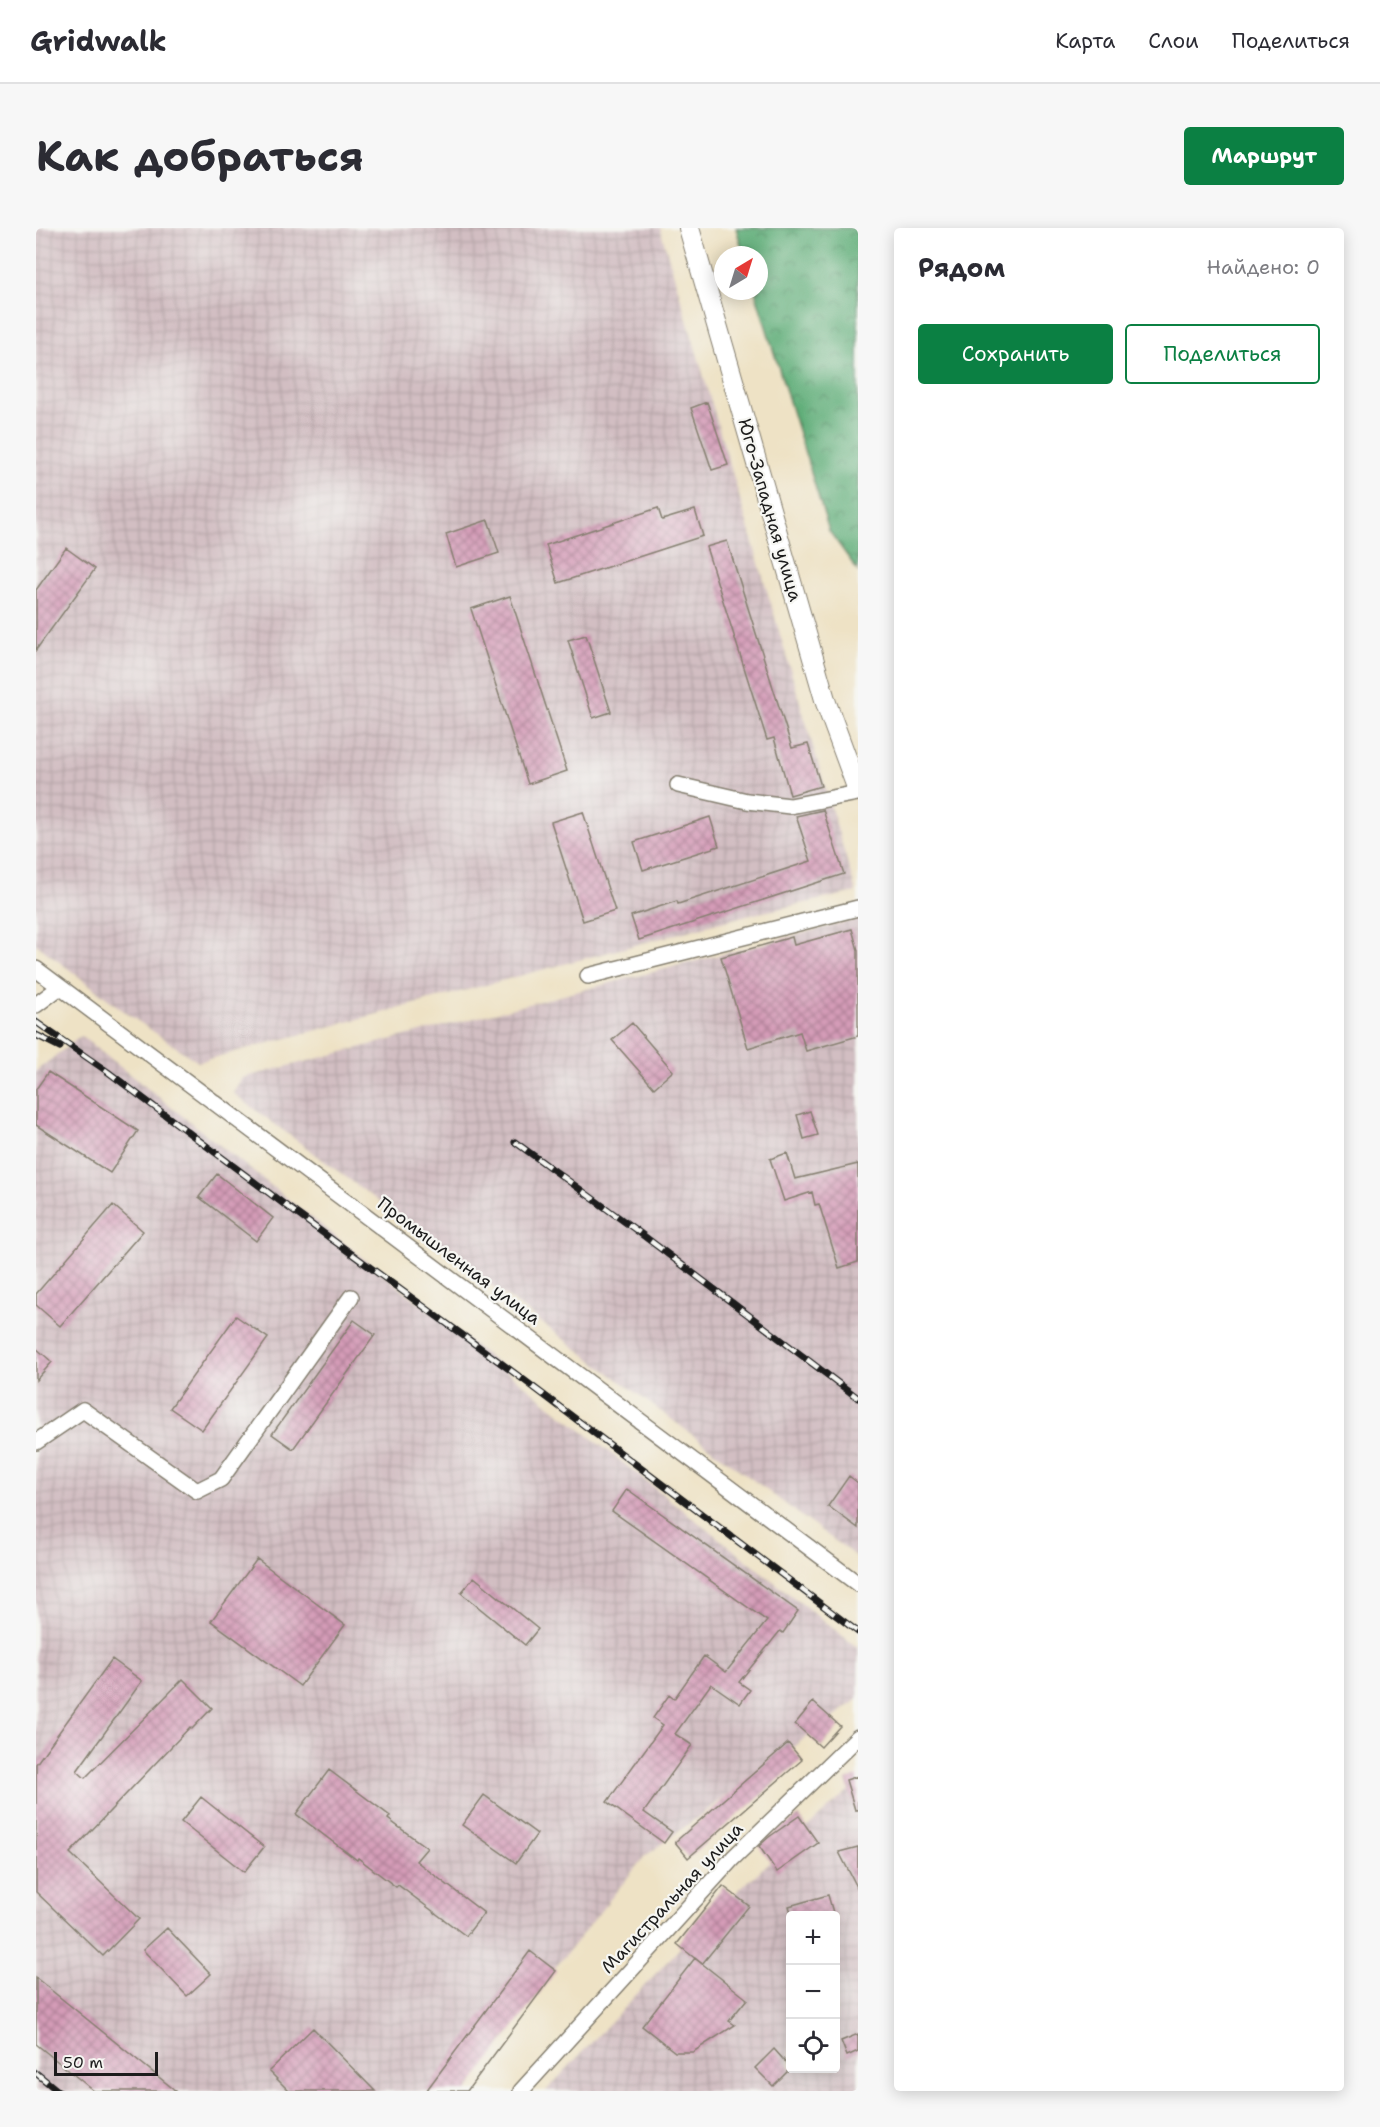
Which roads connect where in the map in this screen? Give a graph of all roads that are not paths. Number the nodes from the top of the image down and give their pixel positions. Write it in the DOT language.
graph roads {
  1 [pos="689,228"];
  2 [pos="678,785"];
  3 [pos="858,791"];
  4 [pos="858,908"];
  5 [pos="36,969"];
  6 [pos="588,976"];
  7 [pos="60,987"];
  8 [pos="36,1005"];
  9 [pos="351,1297"];
  10 [pos="36,1442"];
  11 [pos="858,1584"];
  12 [pos="858,1737"];
  13 [pos="520,2091"];
  1 -- 3 [label="main road, Юго-Западная улица"];
  2 -- 3 [label="street"];
  4 -- 6 [label="street"];
  5 -- 7 [label="street, Промышленная улица"];
  7 -- 8 [label="street"];
  7 -- 11 [label="street, Промышленная улица"];
  9 -- 10 [label="street"];
  12 -- 13 [label="street, Магистральная улица"];
}
